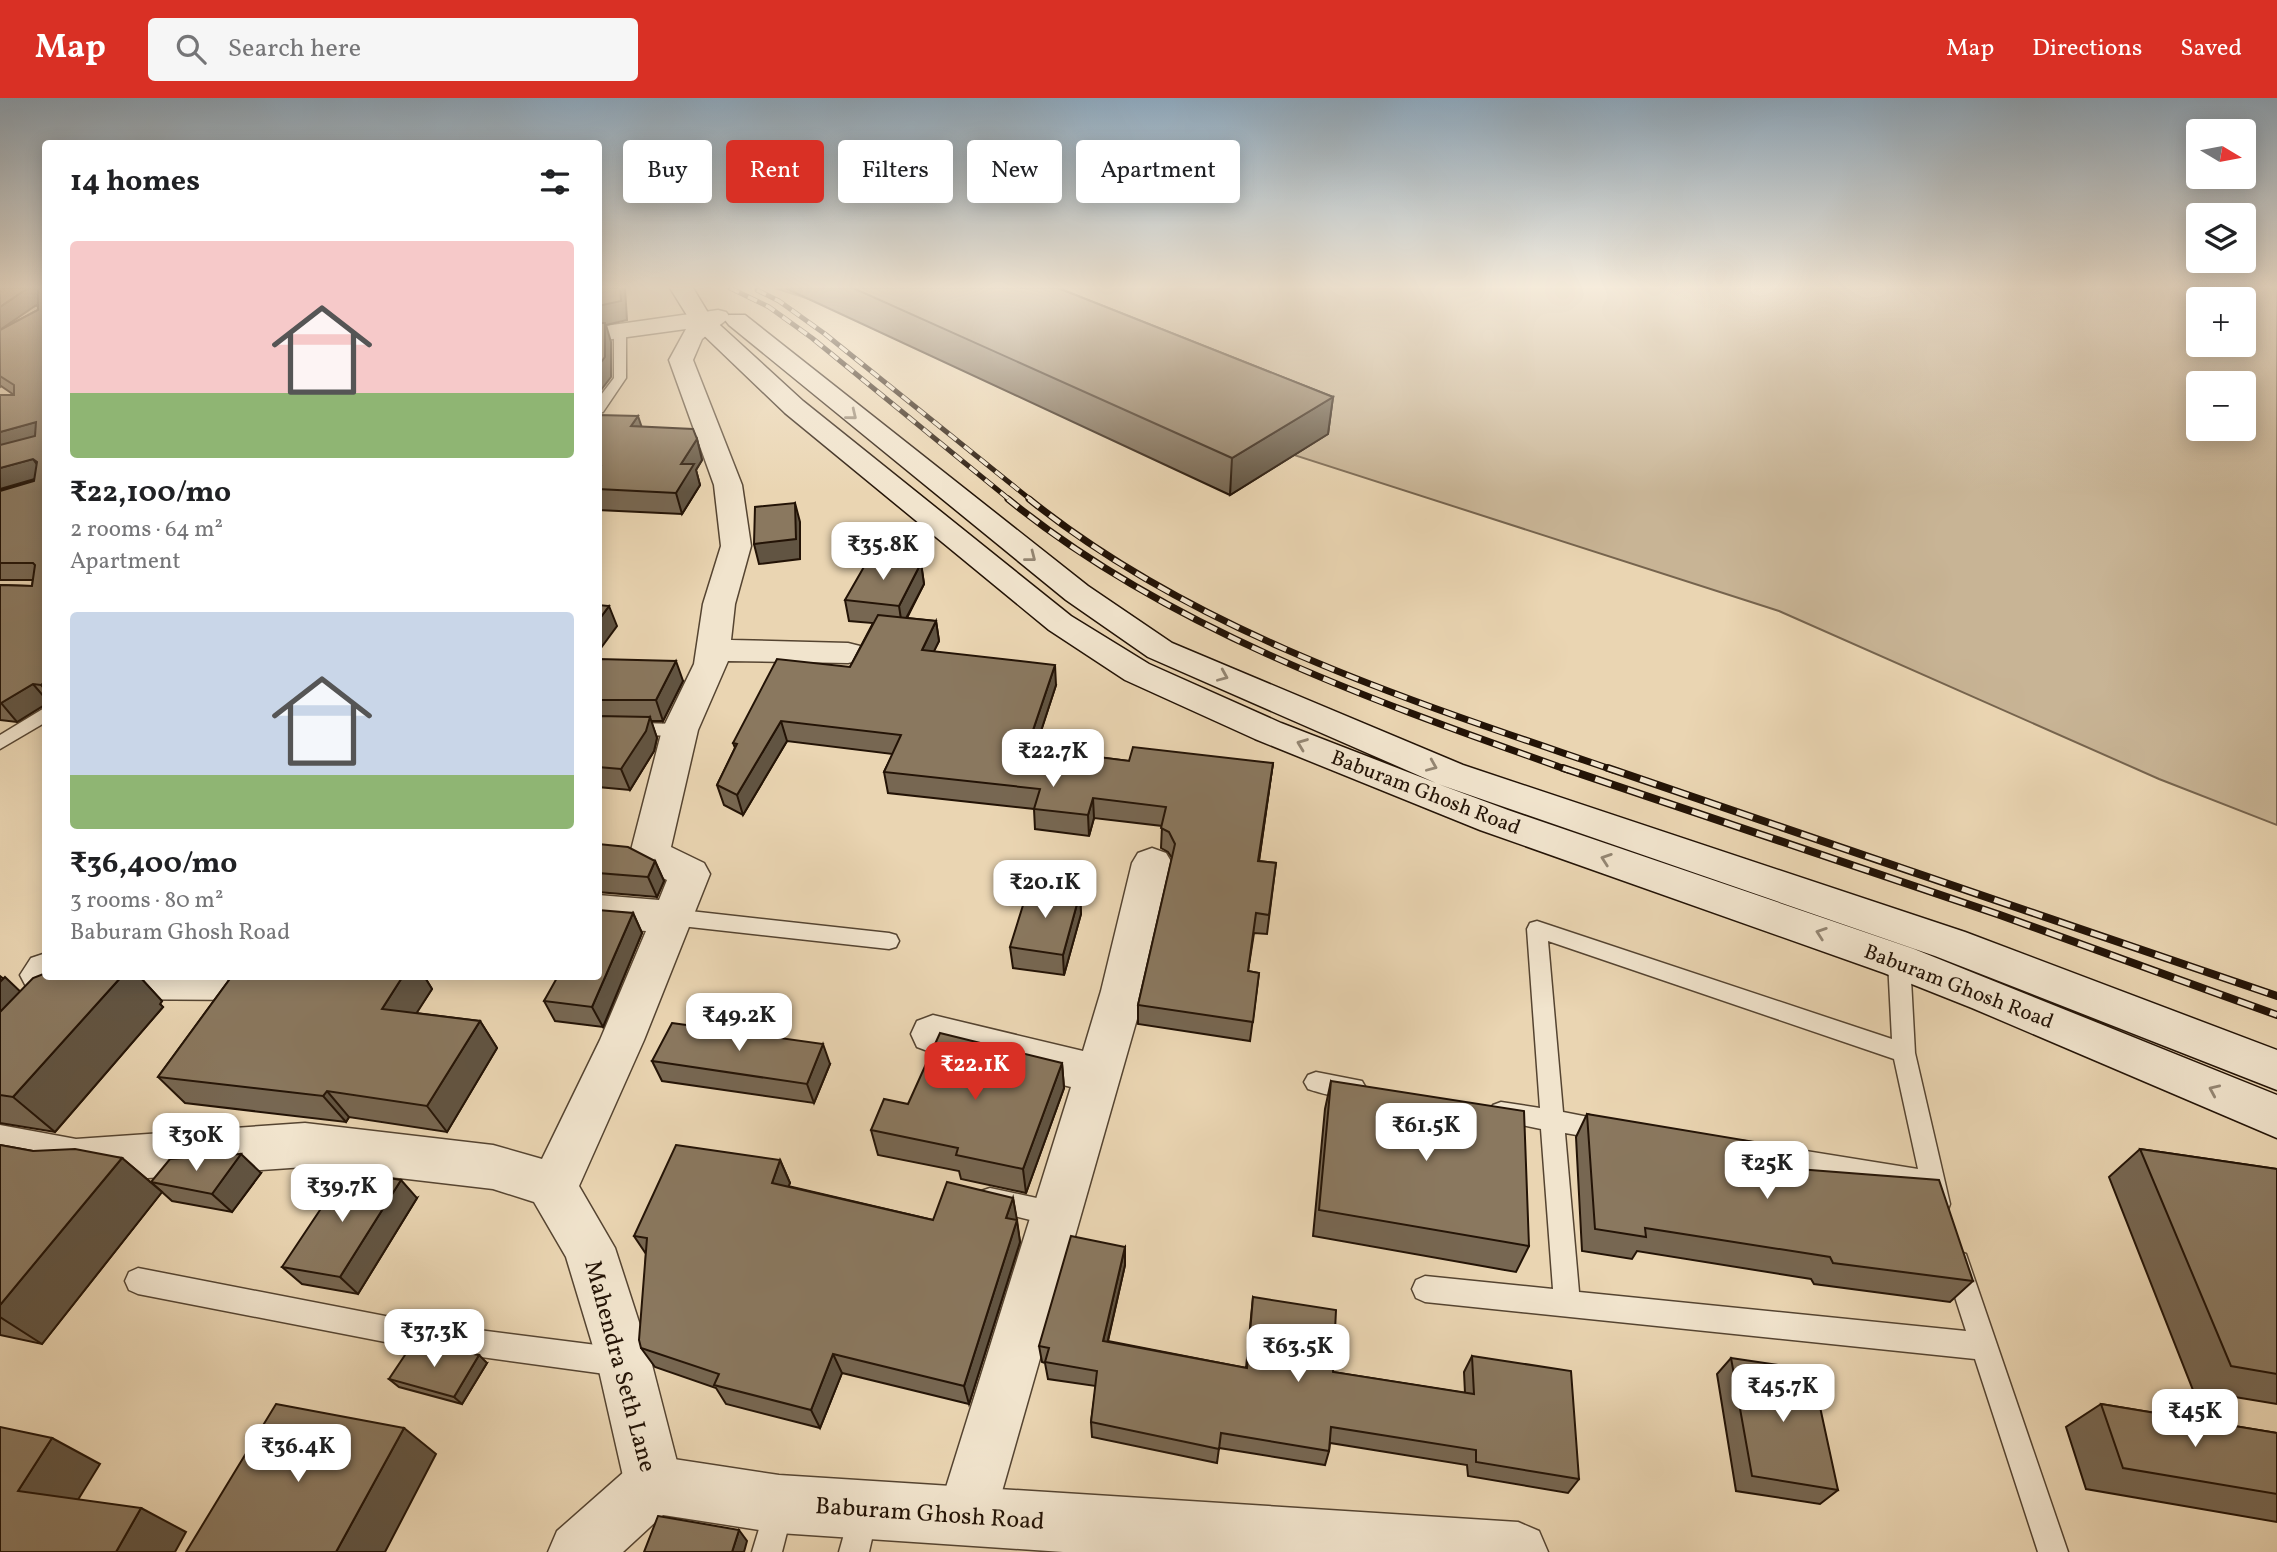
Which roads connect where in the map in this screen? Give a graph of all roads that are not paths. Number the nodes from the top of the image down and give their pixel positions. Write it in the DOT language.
graph roads {
  1 [pos="615,356"];
  2 [pos="683,356"];
  3 [pos="750,356"];
  4 [pos="770,356"];
  5 [pos="602,403"];
  6 [pos="848,653"];
  7 [pos="703,666"];
  8 [pos="42,716"];
  9 [pos="602,728"];
  10 [pos="680,730"];
  11 [pos="0,743"];
  12 [pos="1152,863"];
  13 [pos="602,911"];
  14 [pos="672,917"];
  15 [pos="889,942"];
  16 [pos="1899,961"];
  17 [pos="154,980"];
  18 [pos="226,980"];
  19 [pos="261,983"];
  20 [pos="50,985"];
  21 [pos="933,1034"];
  22 [pos="1904,1053"];
  23 [pos="0,1057"];
  24 [pos="2277,1070"];
  25 [pos="1098,1073"];
  26 [pos="1316,1082"];
  27 [pos="1382,1093"];
  28 [pos="1474,1108"];
  29 [pos="2277,1117"];
  30 [pos="1554,1121"];
  31 [pos="1635,1134"];
  32 [pos="0,1147"];
  33 [pos="1716,1147"];
  34 [pos="1932,1183"];
  35 [pos="553,1189"];
  36 [pos="970,1195"];
  37 [pos="1055,1214"];
  38 [pos="138,1281"];
  39 [pos="1425,1289"];
  40 [pos="1567,1303"];
  41 [pos="1984,1346"];
  42 [pos="624,1363"];
  43 [pos="654,1485"];
  44 [pos="966,1516"];
  45 [pos="773,1528"];
  46 [pos="859,1530"];
  47 [pos="1290,1545"];
  48 [pos="578,1552"];
  49 [pos="1518,1552"];
  50 [pos="2053,1552"];
  1 -- 5 [label="lane"];
  2 -- 7 [label="main road"];
  16 -- 3 [label="main road, Baburam Ghosh Road, one-way"];
  4 -- 24 [label="main road, Baburam Ghosh Road, one-way"];
  6 -- 7 [label="main road"];
  7 -- 10 [label="main road"];
  8 -- 11 [label="lane"];
  9 -- 10 [label="lane"];
  10 -- 14 [label="main road"];
  12 -- 25 [label="main road"];
  13 -- 14 [label="main road"];
  14 -- 15 [label="lane"];
  14 -- 35 [label="main road"];
  16 -- 22 [label="lane"];
  29 -- 16 [label="main road, Baburam Ghosh Road, one-way"];
  17 -- 20 [label="main road"];
  18 -- 19 [label="main road"];
  20 -- 23 [label="main road"];
  21 -- 25 [label="main road"];
  22 -- 30 [label="lane"];
  22 -- 34 [label="lane"];
  25 -- 37 [label="main road"];
  26 -- 27 [label="lane"];
  28 -- 30 [label="lane"];
  30 -- 31 [label="lane"];
  30 -- 40 [label="lane"];
  32 -- 35 [label="main road"];
  33 -- 34 [label="lane"];
  34 -- 41 [label="lane"];
  35 -- 42 [label="main road, Mahendra Seth Lane"];
  36 -- 37 [label="lane"];
  37 -- 44 [label="main road"];
  38 -- 42 [label="lane"];
  39 -- 40 [label="lane"];
  40 -- 41 [label="lane"];
  41 -- 50 [label="lane"];
  42 -- 43 [label="main road, Mahendra Seth Lane"];
  43 -- 45 [label="main road, Baburam Ghosh Road"];
  43 -- 48 [label="main road"];
  44 -- 46 [label="main road, Baburam Ghosh Road"];
  44 -- 47 [label="main road, Baburam Ghosh Road"];
  45 -- 46 [label="main road, Baburam Ghosh Road"];
  47 -- 49 [label="main road, Baburam Ghosh Road"];
}
